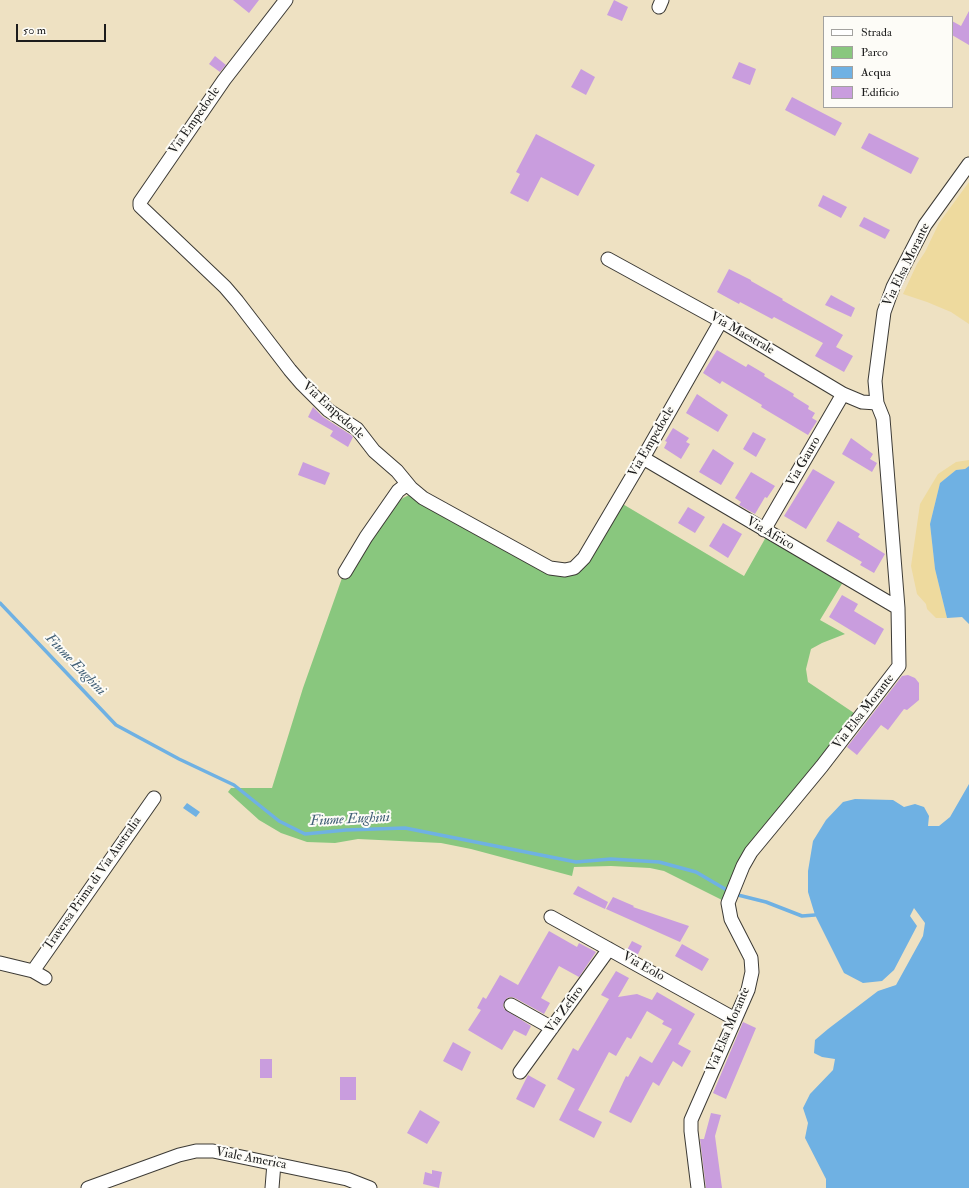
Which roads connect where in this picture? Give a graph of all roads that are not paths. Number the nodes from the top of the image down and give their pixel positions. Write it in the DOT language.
graph roads {
  1 [pos="286,0"];
  2 [pos="969,164"];
  3 [pos="608,259"];
  4 [pos="721,321"];
  5 [pos="843,394"];
  6 [pos="877,403"];
  7 [pos="643,458"];
  8 [pos="407,484"];
  9 [pos="764,530"];
  10 [pos="345,572"];
  11 [pos="898,608"];
  12 [pos="154,798"];
  13 [pos="551,916"];
  14 [pos="610,948"];
  15 [pos="0,963"];
  16 [pos="33,971"];
  17 [pos="45,978"];
  18 [pos="511,1005"];
  19 [pos="736,1019"];
  20 [pos="552,1028"];
  21 [pos="520,1072"];
  22 [pos="274,1163"];
  23 [pos="88,1188"];
  24 [pos="272,1188"];
  25 [pos="370,1188"];
  26 [pos="698,1188"];
  1 -- 8 [label="street, Via Empedocle"];
  2 -- 6 [label="street, Via Elsa Morante"];
  3 -- 4 [label="street, Via Maestrale"];
  4 -- 5 [label="street, Via Maestrale"];
  4 -- 7 [label="street, Via Empedocle"];
  5 -- 6 [label="street, Via Maestrale"];
  5 -- 9 [label="street, Via Gauro"];
  6 -- 11 [label="street, Via Elsa Morante"];
  7 -- 8 [label="street, Via Empedocle"];
  7 -- 9 [label="street, Via Africo"];
  8 -- 10 [label="street"];
  9 -- 11 [label="street, Via Africo"];
  11 -- 19 [label="street, Via Elsa Morante"];
  12 -- 16 [label="street, Traversa Prima di Via Australia"];
  13 -- 14 [label="street, Via Eolo"];
  14 -- 19 [label="street, Via Eolo"];
  14 -- 20 [label="street, Via Zefiro"];
  15 -- 16 [label="street"];
  16 -- 17 [label="street"];
  18 -- 20 [label="street"];
  19 -- 26 [label="street, Via Elsa Morante"];
  20 -- 21 [label="street, Via Zefiro"];
  22 -- 23 [label="street, Viale America"];
  22 -- 24 [label="street"];
  22 -- 25 [label="street, Viale America"];
}
